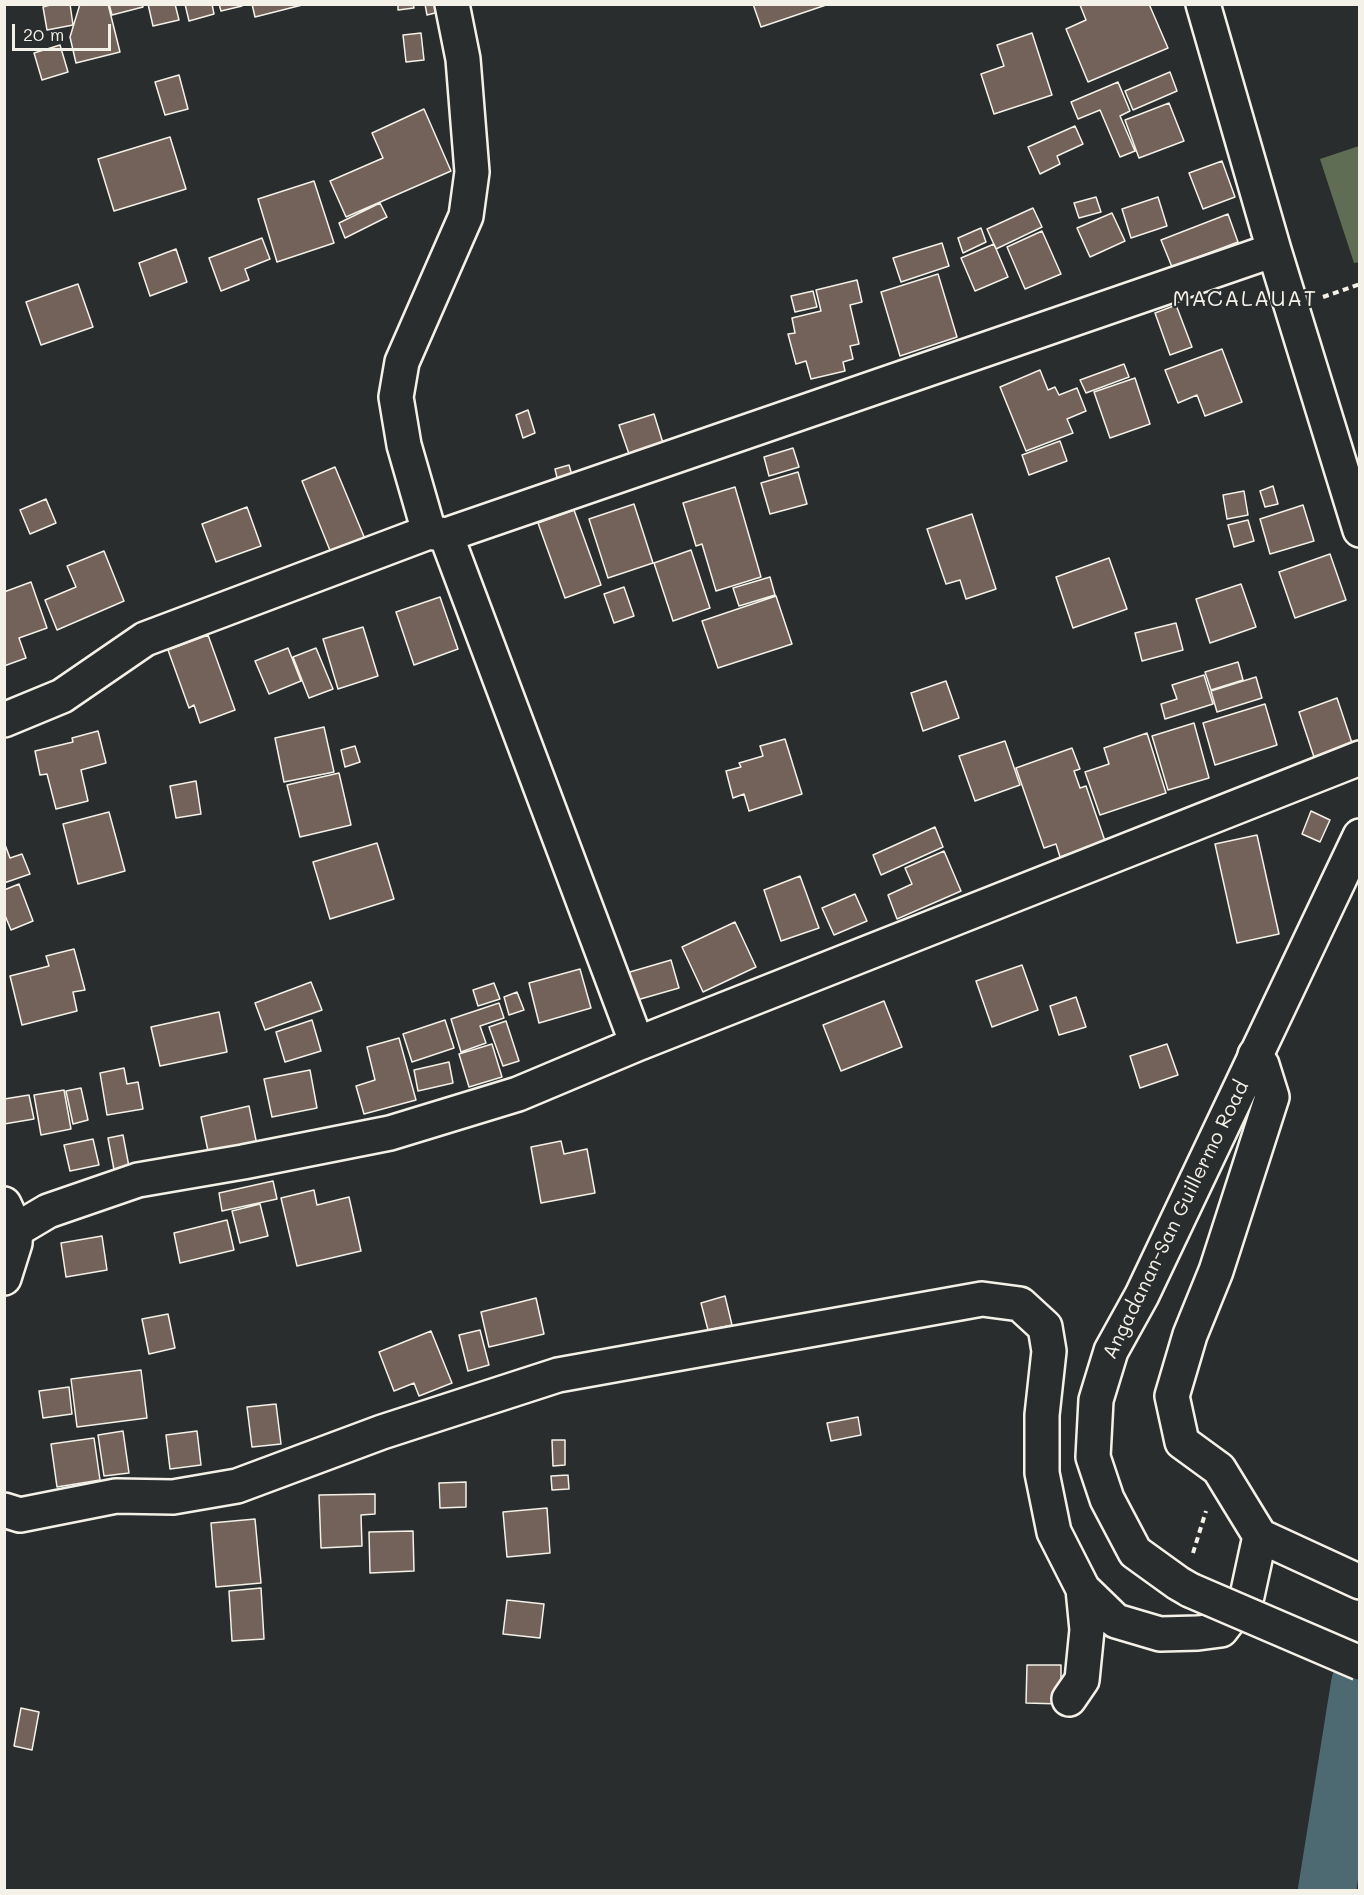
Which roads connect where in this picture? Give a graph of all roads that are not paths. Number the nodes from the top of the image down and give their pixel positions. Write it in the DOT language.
graph roads {
  1 [pos="452,4"];
  2 [pos="1203,4"];
  3 [pos="1274,250"];
  4 [pos="1359,530"];
  5 [pos="437,533"];
  6 [pos="4,720"];
  7 [pos="1359,758"];
  8 [pos="1359,836"];
  9 [pos="637,1044"];
  10 [pos="1255,1054"];
  11 [pos="10,1217"];
  12 [pos="4,1278"];
  13 [pos="4,1510"];
  14 [pos="1260,1536"];
  15 [pos="1359,1582"];
  16 [pos="1083,1589"];
  17 [pos="1359,1663"];
  18 [pos="1069,1699"];
  1 -- 5 [label="street"];
  2 -- 3 [label="street"];
  3 -- 4 [label="street"];
  3 -- 5 [label="street"];
  5 -- 6 [label="street"];
  5 -- 9 [label="street"];
  7 -- 9 [label="street"];
  8 -- 10 [label="street, Angadanan-San Guillermo Road"];
  9 -- 11 [label="street"];
  10 -- 14 [label="street"];
  10 -- 17 [label="street, Angadanan-San Guillermo Road, bridge"];
  11 -- 12 [label="street"];
  13 -- 16 [label="street"];
  14 -- 15 [label="street"];
  14 -- 16 [label="street"];
  16 -- 18 [label="street"];
}
